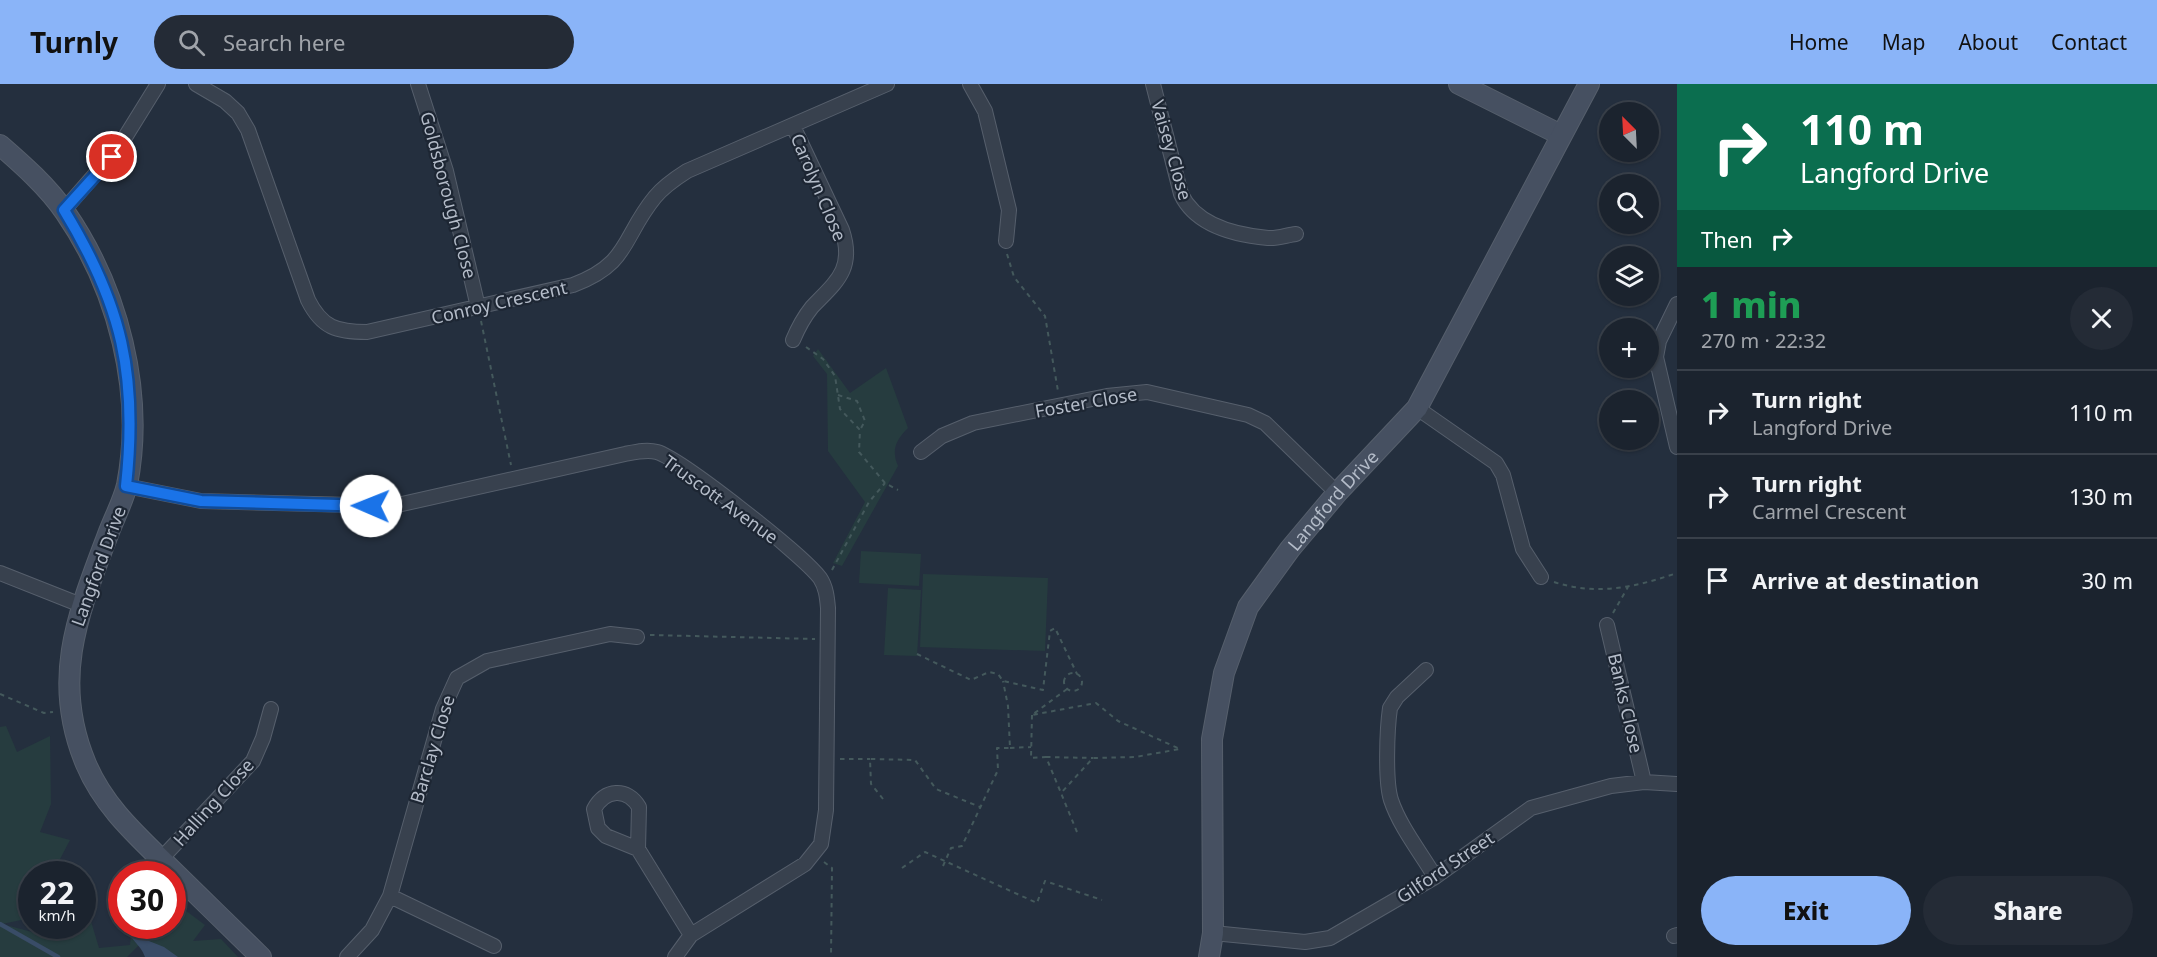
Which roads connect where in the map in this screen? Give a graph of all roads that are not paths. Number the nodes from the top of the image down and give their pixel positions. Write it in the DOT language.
graph roads {
  1 [pos="158,84"];
  2 [pos="196,84"];
  3 [pos="418,84"];
  4 [pos="887,84"];
  5 [pos="970,84"];
  6 [pos="1153,84"];
  7 [pos="1459,84"];
  8 [pos="1588,84"];
  9 [pos="793,126"];
  10 [pos="1561,135"];
  11 [pos="0,145"];
  12 [pos="64,210"];
  13 [pos="1296,234"];
  14 [pos="1006,241"];
  15 [pos="1677,304"];
  16 [pos="478,307"];
  17 [pos="793,340"];
  18 [pos="1417,408"];
  19 [pos="1677,447"];
  20 [pos="921,452"];
  21 [pos="126,486"];
  22 [pos="1337,493"];
  23 [pos="0,573"];
  24 [pos="1541,577"];
  25 [pos="81,605"];
  26 [pos="1607,625"];
  27 [pos="638,637"];
  28 [pos="1426,670"];
  29 [pos="271,709"];
  30 [pos="1644,782"];
  31 [pos="1677,784"];
  32 [pos="638,849"];
  33 [pos="161,859"];
  34 [pos="1435,877"];
  35 [pos="390,896"];
  36 [pos="1213,933"];
  37 [pos="691,935"];
  38 [pos="494,946"];
  39 [pos="261,957"];
  40 [pos="347,957"];
  41 [pos="675,957"];
  42 [pos="1209,957"];
  1 -- 12 [label="street"];
  2 -- 16 [label="street, Conroy Crescent"];
  3 -- 16 [label="street, Goldsborough Close"];
  4 -- 9 [label="street, Conroy Crescent"];
  5 -- 14 [label="street"];
  6 -- 13 [label="street, Vaisey Close"];
  7 -- 10 [label="street"];
  8 -- 10 [label="street, Langford Drive"];
  9 -- 16 [label="street, Conroy Crescent"];
  9 -- 17 [label="street, Carolyn Close"];
  10 -- 18 [label="street, Langford Drive"];
  11 -- 12 [label="street, Langford Drive"];
  12 -- 21 [label="street, Langford Drive"];
  15 -- 19 [label="street"];
  18 -- 22 [label="street, Langford Drive"];
  18 -- 24 [label="street"];
  20 -- 22 [label="street, Foster Close"];
  21 -- 25 [label="street, Langford Drive"];
  21 -- 37 [label="street, Truscott Avenue"];
  22 -- 36 [label="street, Langford Drive"];
  23 -- 25 [label="street"];
  25 -- 33 [label="street, Langford Drive"];
  26 -- 30 [label="street, Banks Close"];
  27 -- 35 [label="street, Barclay Close"];
  28 -- 34 [label="street"];
  29 -- 33 [label="street, Halling Close"];
  30 -- 31 [label="street, Gilford Street"];
  30 -- 34 [label="street, Gilford Street"];
  32 -- 37 [label="street"];
  33 -- 39 [label="street, Langford Drive"];
  34 -- 36 [label="street, Gilford Street"];
  35 -- 38 [label="street"];
  35 -- 40 [label="street, Barclay Close"];
  36 -- 42 [label="street, Langford Drive"];
  37 -- 41 [label="street"];
}
